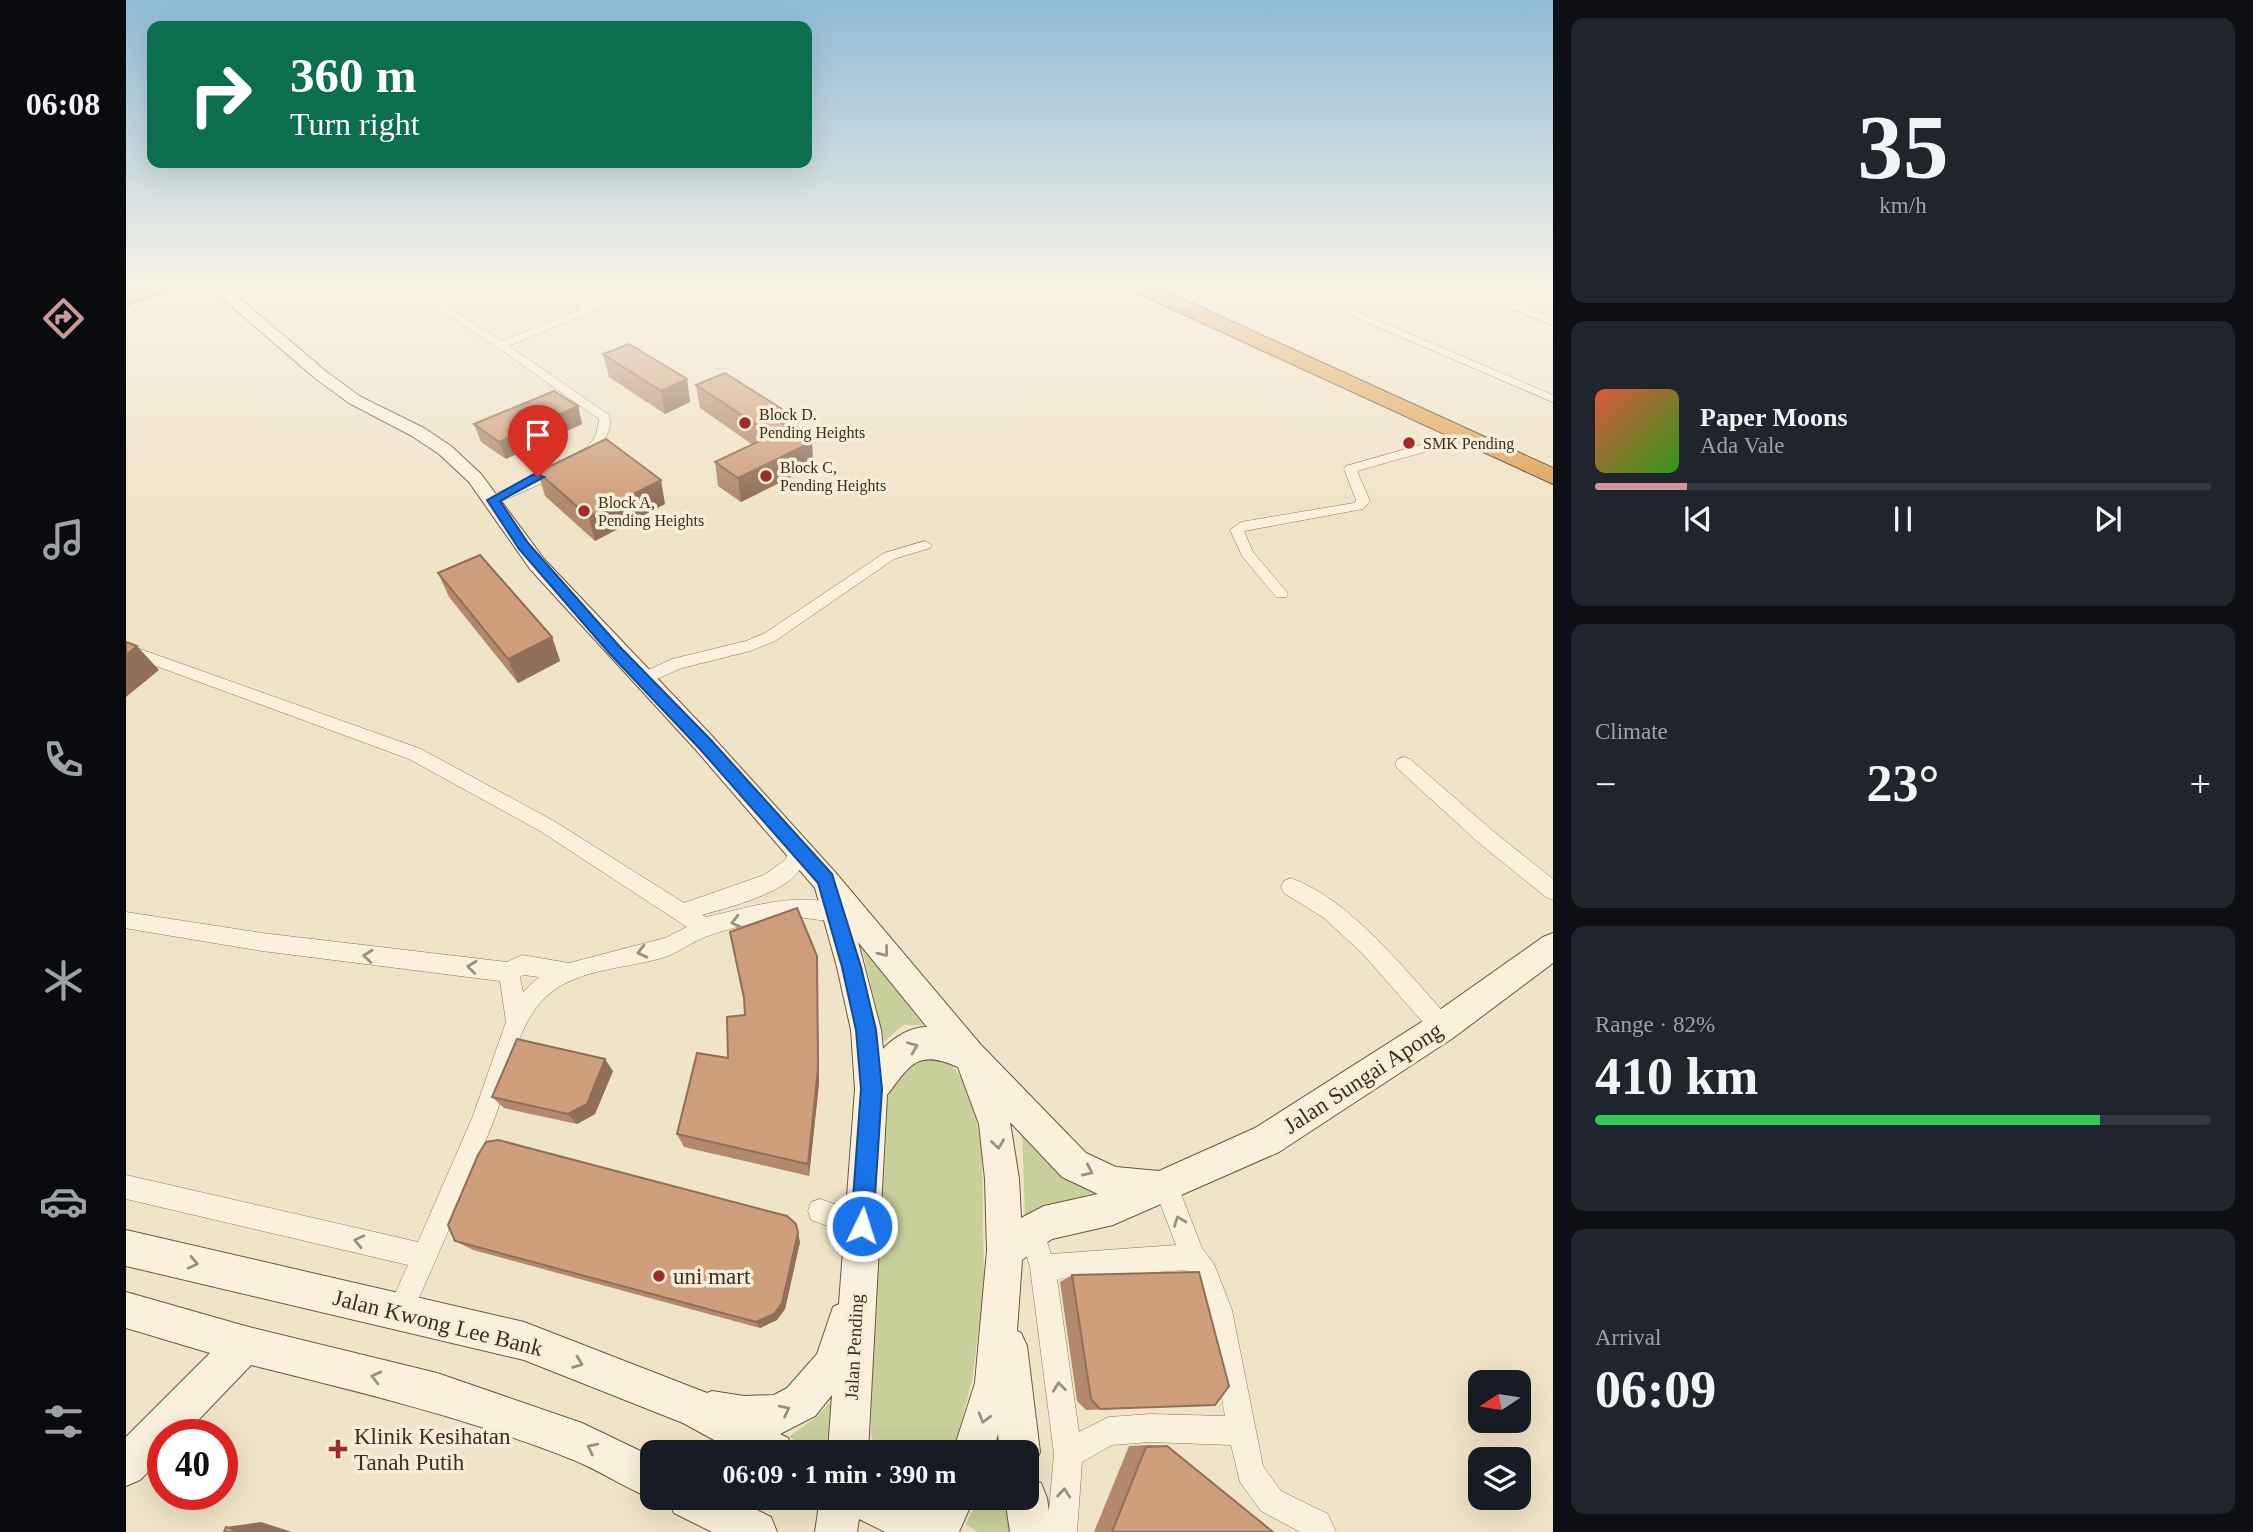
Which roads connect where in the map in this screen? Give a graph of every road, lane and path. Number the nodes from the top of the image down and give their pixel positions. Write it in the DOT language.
graph roads {
  1 [pos="300,357"];
  2 [pos="519,357"];
  3 [pos="1292,357"];
  4 [pos="1324,357"];
  5 [pos="1456,357"];
  6 [pos="1553,399"];
  7 [pos="1463,437"];
  8 [pos="1553,461"];
  9 [pos="1553,477"];
  10 [pos="493,500"];
  11 [pos="925,545"];
  12 [pos="1281,594"];
  13 [pos="126,649"];
  14 [pos="643,679"];
  15 [pos="1404,764"];
  16 [pos="800,851"];
  17 [pos="825,880"];
  18 [pos="1291,887"];
  19 [pos="1553,891"];
  20 [pos="684,912"];
  21 [pos="834,912"];
  22 [pos="130,920"];
  23 [pos="704,927"];
  24 [pos="1553,947"];
  25 [pos="565,971"];
  26 [pos="509,972"];
  27 [pos="517,1024"];
  28 [pos="1442,1027"];
  29 [pos="970,1056"];
  30 [pos="871,1089"];
  31 [pos="1162,1186"];
  32 [pos="126,1187"];
  33 [pos="820,1211"];
  34 [pos="862,1226"];
  35 [pos="1018,1241"];
  36 [pos="126,1248"];
  37 [pos="425,1256"];
  38 [pos="1193,1257"];
  39 [pos="1043,1267"];
  40 [pos="857,1282"];
  41 [pos="1002,1297"];
  42 [pos="126,1310"];
  43 [pos="400,1311"];
  44 [pos="245,1345"];
  45 [pos="695,1408"];
  46 [pos="1242,1431"];
  47 [pos="752,1440"];
  48 [pos="849,1440"];
  49 [pos="977,1440"];
  50 [pos="1019,1440"];
  51 [pos="1068,1454"];
  52 [pos="126,1466"];
  53 [pos="640,1472"];
  54 [pos="713,1510"];
  55 [pos="839,1510"];
  56 [pos="884,1510"];
  57 [pos="948,1510"];
  58 [pos="1028,1510"];
  59 [pos="756,1532"];
  60 [pos="836,1532"];
  61 [pos="929,1532"];
  62 [pos="938,1532"];
  63 [pos="1031,1532"];
  64 [pos="1062,1532"];
  65 [pos="1321,1532"];
  1 -- 10 [label="street, Jalan Pending"];
  2 -- 10 [label="street"];
  3 -- 7 [label="highway"];
  4 -- 8 [label="highway"];
  5 -- 6 [label="street"];
  7 -- 9 [label="highway"];
  7 -- 12 [label="street"];
  10 -- 14 [label="street, Jalan Pending"];
  11 -- 14 [label="street"];
  13 -- 20 [label="street"];
  14 -- 16 [label="street, Jalan Pending"];
  15 -- 19 [label="street"];
  16 -- 17 [label="street, Jalan Pending"];
  16 -- 20 [label="street"];
  17 -- 21 [label="street, Jalan Pending"];
  17 -- 29 [label="street, one-way"];
  18 -- 28 [label="street"];
  20 -- 23 [label="street"];
  21 -- 23 [label="street, one-way"];
  21 -- 30 [label="street, Jalan Pending"];
  26 -- 22 [label="street, one-way"];
  23 -- 25 [label="street, one-way"];
  24 -- 28 [label="street, Jalan Sungai Apong"];
  25 -- 26 [label="street"];
  25 -- 27 [label="street"];
  26 -- 27 [label="street"];
  27 -- 37 [label="street"];
  28 -- 31 [label="street, Jalan Sungai Apong"];
  30 -- 29 [label="street, one-way"];
  29 -- 31 [label="street, one-way"];
  29 -- 35 [label="street, one-way"];
  30 -- 34 [label="street, Jalan Pending"];
  31 -- 35 [label="street, Jalan Sungai Apong"];
  38 -- 31 [label="street, one-way"];
  37 -- 32 [label="street, one-way"];
  33 -- 34 [label="street"];
  34 -- 40 [label="street, Jalan Pending"];
  35 -- 39 [label="street"];
  35 -- 41 [label="street"];
  36 -- 43 [label="street, Jalan Kwong Lee Bank, one-way"];
  37 -- 43 [label="street"];
  38 -- 39 [label="street"];
  38 -- 46 [label="street"];
  51 -- 39 [label="street, one-way"];
  45 -- 40 [label="street, one-way"];
  40 -- 48 [label="street, Jalan Pending"];
  41 -- 49 [label="street, one-way"];
  41 -- 50 [label="street"];
  42 -- 44 [label="street"];
  43 -- 45 [label="street, Jalan Kwong Lee Bank, one-way"];
  44 -- 52 [label="street"];
  53 -- 44 [label="street, one-way"];
  45 -- 47 [label="street, Jalan Kwong Lee Bank"];
  46 -- 51 [label="street"];
  46 -- 65 [label="street"];
  64 -- 51 [label="street, one-way"];
  54 -- 59 [label="street"];
  55 -- 60 [label="street"];
  56 -- 61 [label="street"];
  57 -- 62 [label="street"];
  58 -- 63 [label="street"];
}
